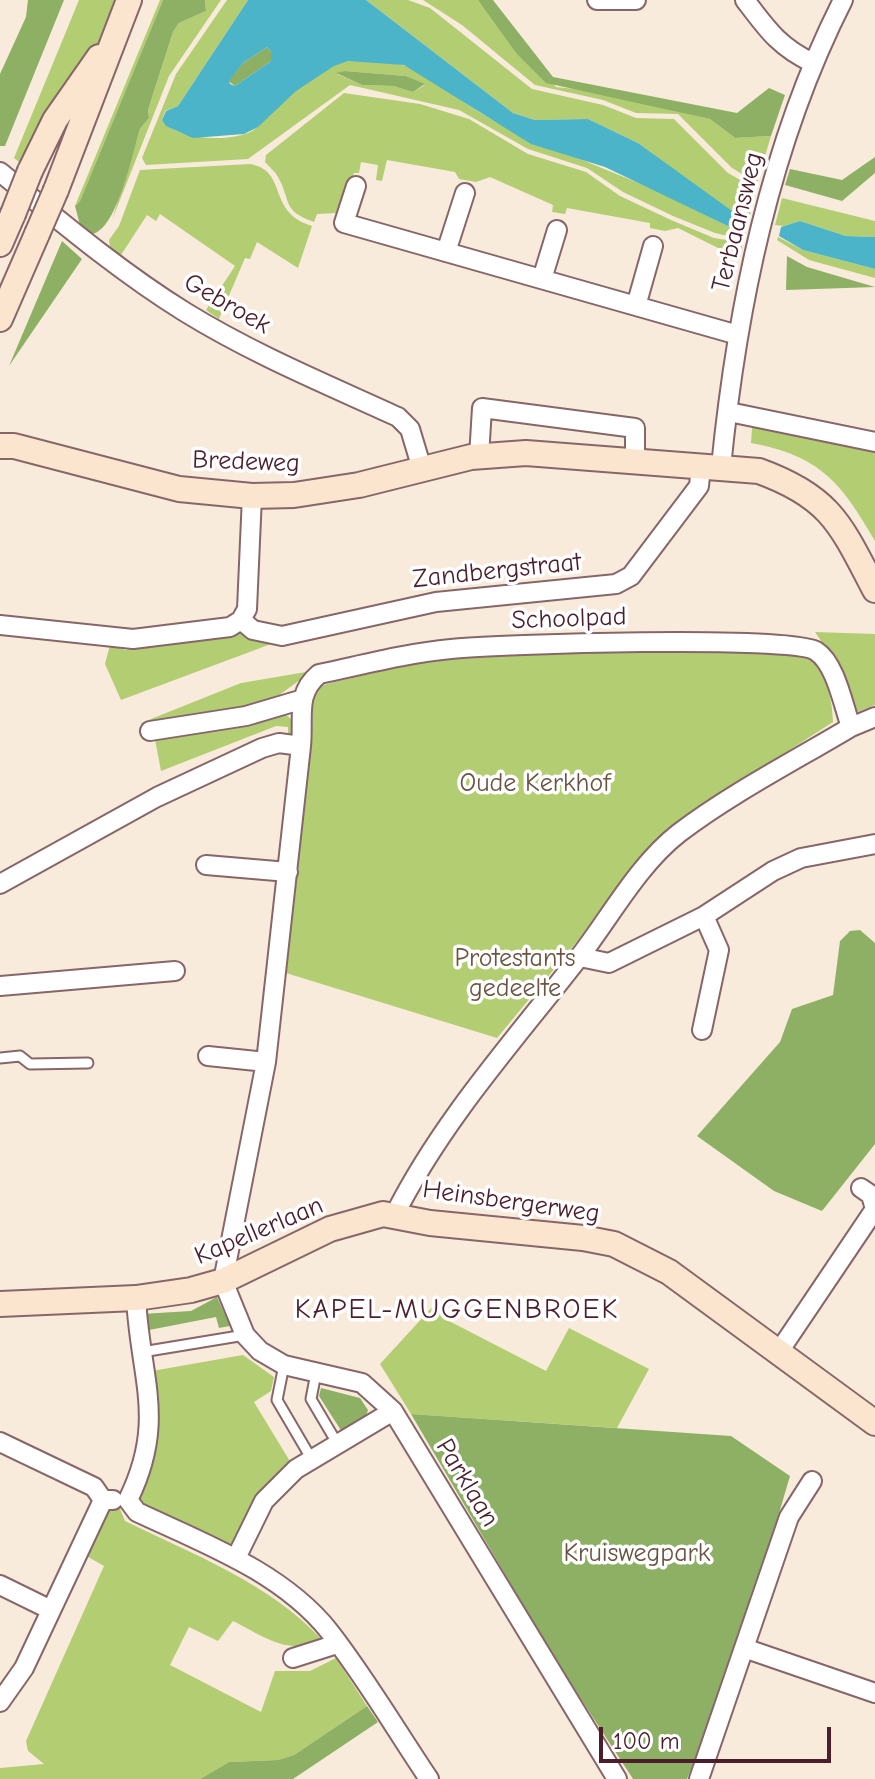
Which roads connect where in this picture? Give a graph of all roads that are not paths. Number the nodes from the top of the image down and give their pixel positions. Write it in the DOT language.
graph roads {
  1 [pos="129,0"];
  2 [pos="597,0"];
  3 [pos="636,0"];
  4 [pos="745,0"];
  5 [pos="843,0"];
  6 [pos="111,43"];
  7 [pos="813,63"];
  8 [pos="0,172"];
  9 [pos="356,186"];
  10 [pos="465,193"];
  11 [pos="557,230"];
  12 [pos="0,244"];
  13 [pos="653,246"];
  14 [pos="446,252"];
  15 [pos="542,279"];
  16 [pos="636,306"];
  17 [pos="0,319"];
  18 [pos="738,335"];
  19 [pos="729,412"];
  20 [pos="875,442"];
  21 [pos="5,443"];
  22 [pos="479,457"];
  23 [pos="635,460"];
  24 [pos="711,467"];
  25 [pos="422,469"];
  26 [pos="252,496"];
  27 [pos="875,590"];
  28 [pos="241,620"];
  29 [pos="0,625"];
  30 [pos="300,700"];
  31 [pos="875,717"];
  32 [pos="851,727"];
  33 [pos="150,731"];
  34 [pos="301,746"];
  35 [pos="875,844"];
  36 [pos="206,865"];
  37 [pos="288,872"];
  38 [pos="0,884"];
  39 [pos="704,916"];
  40 [pos="580,957"];
  41 [pos="175,971"];
  42 [pos="0,986"];
  43 [pos="702,1030"];
  44 [pos="208,1056"];
  45 [pos="0,1058"];
  46 [pos="266,1062"];
  47 [pos="88,1063"];
  48 [pos="861,1188"];
  49 [pos="395,1214"];
  50 [pos="223,1281"];
  51 [pos="136,1298"];
  52 [pos="0,1304"];
  53 [pos="245,1335"];
  54 [pos="142,1352"];
  55 [pos="778,1353"];
  56 [pos="284,1365"];
  57 [pos="316,1373"];
  58 [pos="393,1411"];
  59 [pos="875,1423"];
  60 [pos="0,1442"];
  61 [pos="337,1443"];
  62 [pos="311,1458"];
  63 [pos="812,1481"];
  64 [pos="103,1500"];
  65 [pos="128,1500"];
  66 [pos="236,1558"];
  67 [pos="0,1585"];
  68 [pos="51,1610"];
  69 [pos="337,1644"];
  70 [pos="744,1648"];
  71 [pos="293,1658"];
  72 [pos="875,1693"];
  73 [pos="0,1702"];
  74 [pos="429,1779"];
  75 [pos="617,1779"];
  76 [pos="699,1779"];
  1 -- 6 [label="main road"];
  2 -- 3 [label="street"];
  4 -- 7 [label="street"];
  5 -- 7 [label="street, Terbaansweg"];
  6 -- 12 [label="main road, bridge"];
  6 -- 17 [label="main road, bridge"];
  7 -- 18 [label="street, Terbaansweg"];
  8 -- 25 [label="street, Gebroek"];
  9 -- 14 [label="street"];
  10 -- 14 [label="street"];
  11 -- 15 [label="street"];
  13 -- 16 [label="street"];
  14 -- 15 [label="street"];
  15 -- 16 [label="street"];
  16 -- 18 [label="street"];
  18 -- 19 [label="street, Terbaansweg"];
  19 -- 20 [label="street"];
  19 -- 24 [label="street, Terbaansweg"];
  21 -- 26 [label="main road, Bredeweg"];
  22 -- 23 [label="main road, Bredeweg"];
  22 -- 23 [label="street"];
  22 -- 25 [label="main road, Bredeweg"];
  23 -- 24 [label="main road, Bredeweg"];
  24 -- 27 [label="main road, Bredeweg"];
  24 -- 28 [label="street, Zandbergstraat"];
  25 -- 26 [label="main road, Bredeweg"];
  26 -- 28 [label="street"];
  28 -- 29 [label="street"];
  30 -- 32 [label="street, Schoolpad"];
  30 -- 33 [label="street"];
  30 -- 34 [label="street"];
  31 -- 32 [label="street"];
  32 -- 40 [label="street"];
  34 -- 37 [label="street"];
  34 -- 38 [label="street"];
  35 -- 39 [label="street"];
  36 -- 37 [label="street"];
  37 -- 46 [label="street"];
  39 -- 40 [label="street"];
  39 -- 43 [label="street"];
  40 -- 49 [label="street"];
  41 -- 42 [label="street"];
  44 -- 46 [label="street"];
  45 -- 47 [label="lane"];
  46 -- 50 [label="street"];
  48 -- 55 [label="street"];
  49 -- 50 [label="main road, Kapellerlaan"];
  49 -- 55 [label="main road, Heinsbergerweg"];
  50 -- 51 [label="main road, Kapellerlaan"];
  50 -- 53 [label="street, Parklaan"];
  51 -- 52 [label="main road, Kapellerlaan"];
  51 -- 54 [label="street"];
  53 -- 54 [label="lane"];
  53 -- 56 [label="street, Parklaan"];
  54 -- 65 [label="street"];
  55 -- 59 [label="main road, Heinsbergerweg"];
  56 -- 57 [label="street, Parklaan"];
  56 -- 62 [label="lane"];
  57 -- 58 [label="street, Parklaan"];
  57 -- 61 [label="lane"];
  58 -- 61 [label="street"];
  58 -- 75 [label="street, Parklaan"];
  60 -- 64 [label="street"];
  61 -- 62 [label="street"];
  62 -- 66 [label="street"];
  63 -- 70 [label="street"];
  64 -- 65 [label="street"];
  64 -- 68 [label="street"];
  65 -- 66 [label="street"];
  66 -- 69 [label="street"];
  67 -- 68 [label="street"];
  68 -- 73 [label="street"];
  69 -- 71 [label="street"];
  69 -- 74 [label="street"];
  70 -- 72 [label="street"];
  70 -- 76 [label="street"];
}
